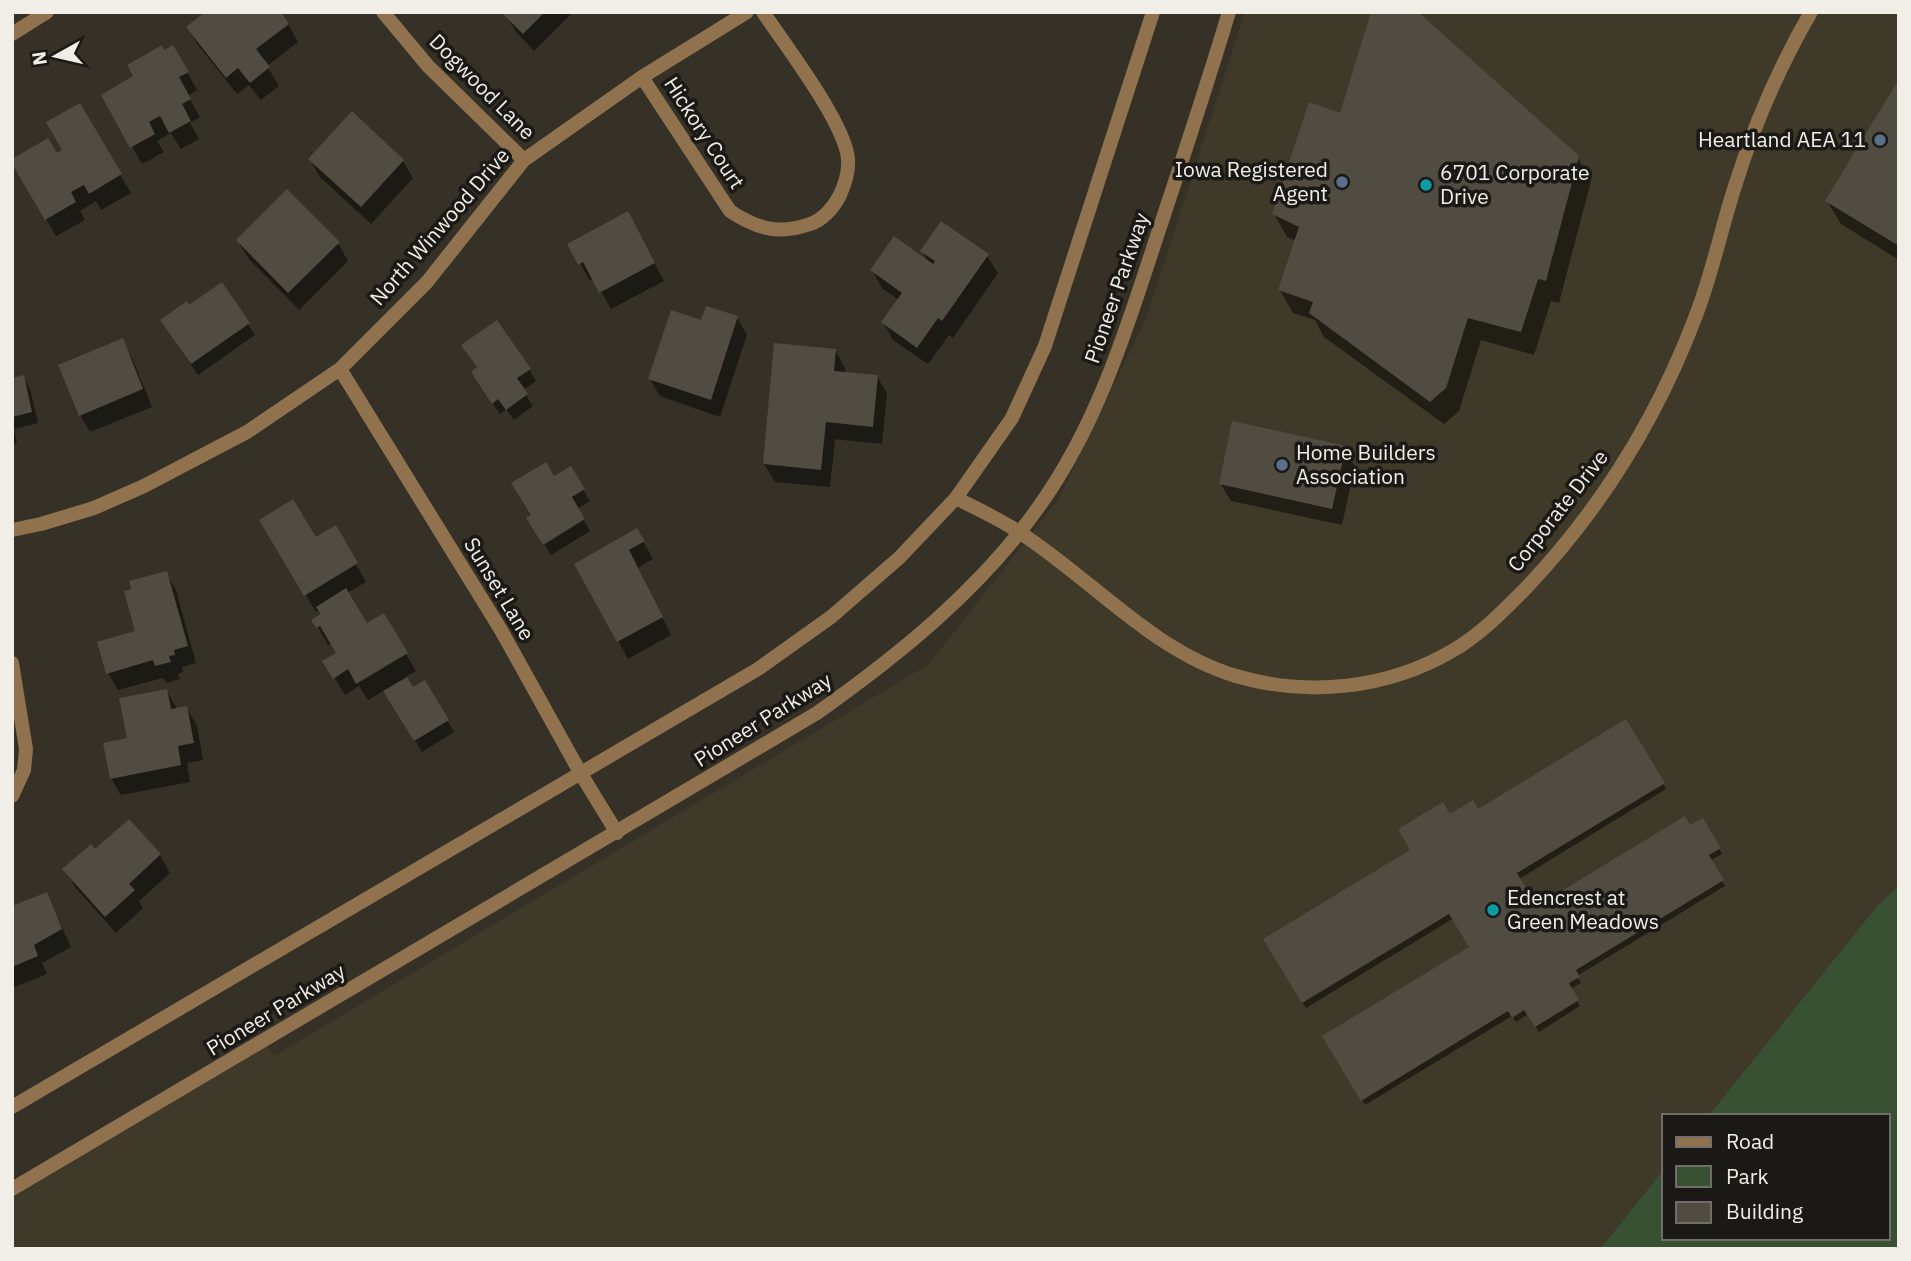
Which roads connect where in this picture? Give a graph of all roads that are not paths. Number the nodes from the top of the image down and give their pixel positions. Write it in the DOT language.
graph roads {
  1 [pos="47,12"];
  2 [pos="383,12"];
  3 [pos="747,12"];
  4 [pos="763,12"];
  5 [pos="1153,12"];
  6 [pos="1229,12"];
  7 [pos="1811,12"];
  8 [pos="12,34"];
  9 [pos="642,77"];
  10 [pos="524,160"];
  11 [pos="340,369"];
  12 [pos="956,498"];
  13 [pos="12,530"];
  14 [pos="1019,531"];
  15 [pos="12,663"];
  16 [pos="581,775"];
  17 [pos="12,796"];
  18 [pos="617,833"];
  19 [pos="12,1107"];
  20 [pos="12,1189"];
  1 -- 8 [label="street"];
  2 -- 10 [label="street, Dogwood Lane"];
  3 -- 9 [label="street, North Winwood Drive"];
  4 -- 9 [label="street, Hickory Court"];
  5 -- 12 [label="street"];
  6 -- 14 [label="street, Pioneer Parkway"];
  7 -- 14 [label="street, Corporate Drive"];
  9 -- 10 [label="street, North Winwood Drive"];
  10 -- 11 [label="street, North Winwood Drive"];
  11 -- 13 [label="street, North Winwood Drive"];
  11 -- 16 [label="street, Sunset Lane"];
  12 -- 14 [label="street, Corporate Drive"];
  12 -- 16 [label="street"];
  14 -- 18 [label="street, Pioneer Parkway"];
  15 -- 17 [label="street"];
  16 -- 18 [label="street, Sunset Lane"];
  16 -- 19 [label="street"];
  18 -- 20 [label="street, Pioneer Parkway"];
}
